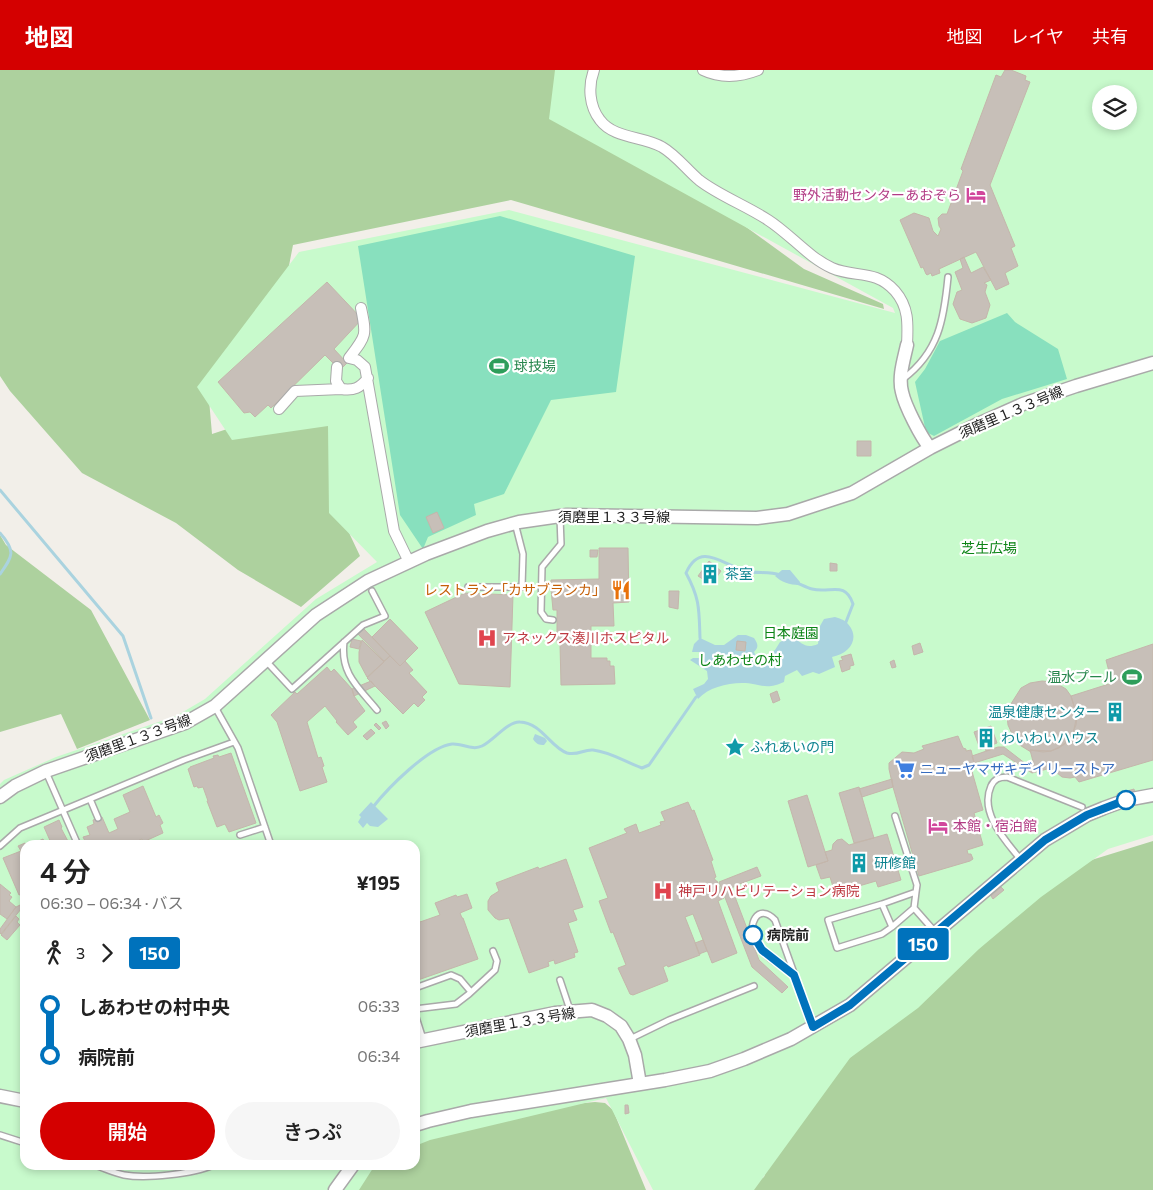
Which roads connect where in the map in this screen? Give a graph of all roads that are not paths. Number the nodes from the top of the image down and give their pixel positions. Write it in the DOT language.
graph roads {
  1 [pos="594,70"];
  2 [pos="703,70"];
  3 [pos="758,70"];
  4 [pos="948,278"];
  5 [pos="361,308"];
  6 [pos="906,344"];
  7 [pos="343,362"];
  8 [pos="1153,364"];
  9 [pos="368,378"];
  10 [pos="901,381"];
  11 [pos="341,389"];
  12 [pos="279,409"];
  13 [pos="930,448"];
  14 [pos="560,516"];
  15 [pos="515,523"];
  16 [pos="409,562"];
  17 [pos="369,587"];
  18 [pos="468,587"];
  19 [pos="553,620"];
  20 [pos="344,641"];
  21 [pos="266,661"];
  22 [pos="215,706"];
  23 [pos="377,710"];
  24 [pos="234,742"];
  25 [pos="46,771"];
  26 [pos="1153,795"];
  27 [pos="0,797"];
  28 [pos="90,799"];
  29 [pos="1082,807"];
  30 [pos="63,810"];
  31 [pos="896,816"];
  32 [pos="98,818"];
  33 [pos="265,827"];
  34 [pos="240,835"];
  35 [pos="76,840"];
  36 [pos="269,840"];
  37 [pos="0,846"];
  38 [pos="1021,860"];
  39 [pos="916,892"];
  40 [pos="882,904"];
  41 [pos="914,908"];
  42 [pos="892,927"];
  43 [pos="936,933"];
  44 [pos="493,951"];
  45 [pos="794,975"];
  46 [pos="560,980"];
  47 [pos="420,986"];
  48 [pos="754,986"];
  49 [pos="471,992"];
  50 [pos="420,1008"];
  51 [pos="570,1012"];
  52 [pos="813,1027"];
  53 [pos="629,1040"];
  54 [pos="420,1041"];
  55 [pos="640,1084"];
  56 [pos="0,1096"];
  57 [pos="20,1100"];
  58 [pos="420,1123"];
  59 [pos="0,1135"];
  60 [pos="20,1141"];
  61 [pos="108,1170"];
  62 [pos="200,1170"];
  63 [pos="349,1170"];
  64 [pos="335,1190"];
  1 -- 6 [label="street"];
  2 -- 3 [label="street"];
  4 -- 10 [label="lane"];
  5 -- 7 [label="street"];
  6 -- 10 [label="street"];
  7 -- 9 [label="street"];
  7 -- 11 [label="street"];
  8 -- 13 [label="street, 須磨里１３３号線"];
  9 -- 11 [label="street"];
  9 -- 16 [label="street"];
  10 -- 13 [label="street"];
  11 -- 12 [label="street"];
  13 -- 14 [label="street, 須磨里１３３号線"];
  14 -- 15 [label="street, 須磨里１３３号線"];
  14 -- 19 [label="lane"];
  15 -- 16 [label="street, 須磨里１３３号線"];
  15 -- 18 [label="lane"];
  16 -- 17 [label="street, 須磨里１３３号線"];
  17 -- 20 [label="lane"];
  17 -- 21 [label="street, 須磨里１３３号線"];
  20 -- 21 [label="lane"];
  20 -- 23 [label="lane"];
  21 -- 22 [label="street, 須磨里１３３号線"];
  22 -- 24 [label="lane"];
  22 -- 25 [label="street, 須磨里１３３号線"];
  24 -- 28 [label="lane"];
  24 -- 33 [label="lane"];
  25 -- 27 [label="street, 須磨里１３３号線"];
  25 -- 30 [label="lane"];
  26 -- 38 [label="street"];
  28 -- 30 [label="lane"];
  28 -- 32 [label="lane"];
  29 -- 38 [label="lane"];
  30 -- 35 [label="lane"];
  30 -- 37 [label="lane"];
  31 -- 39 [label="lane"];
  33 -- 34 [label="lane"];
  33 -- 36 [label="lane"];
  38 -- 43 [label="street"];
  39 -- 40 [label="lane"];
  39 -- 41 [label="lane"];
  40 -- 42 [label="lane"];
  40 -- 42 [label="lane"];
  41 -- 42 [label="lane"];
  41 -- 43 [label="lane"];
  43 -- 52 [label="street"];
  44 -- 49 [label="lane"];
  45 -- 45 [label="lane"];
  45 -- 52 [label="lane"];
  46 -- 51 [label="lane"];
  47 -- 49 [label="lane"];
  48 -- 53 [label="lane"];
  49 -- 50 [label="lane"];
  51 -- 53 [label="street, 須磨里１３３号線"];
  51 -- 54 [label="street, 須磨里１３３号線"];
  52 -- 55 [label="street"];
  53 -- 55 [label="street, 須磨里１３３号線"];
  55 -- 58 [label="street"];
  56 -- 57 [label="street"];
  59 -- 60 [label="lane"];
  61 -- 62 [label="lane"];
  63 -- 64 [label="street"];
}
